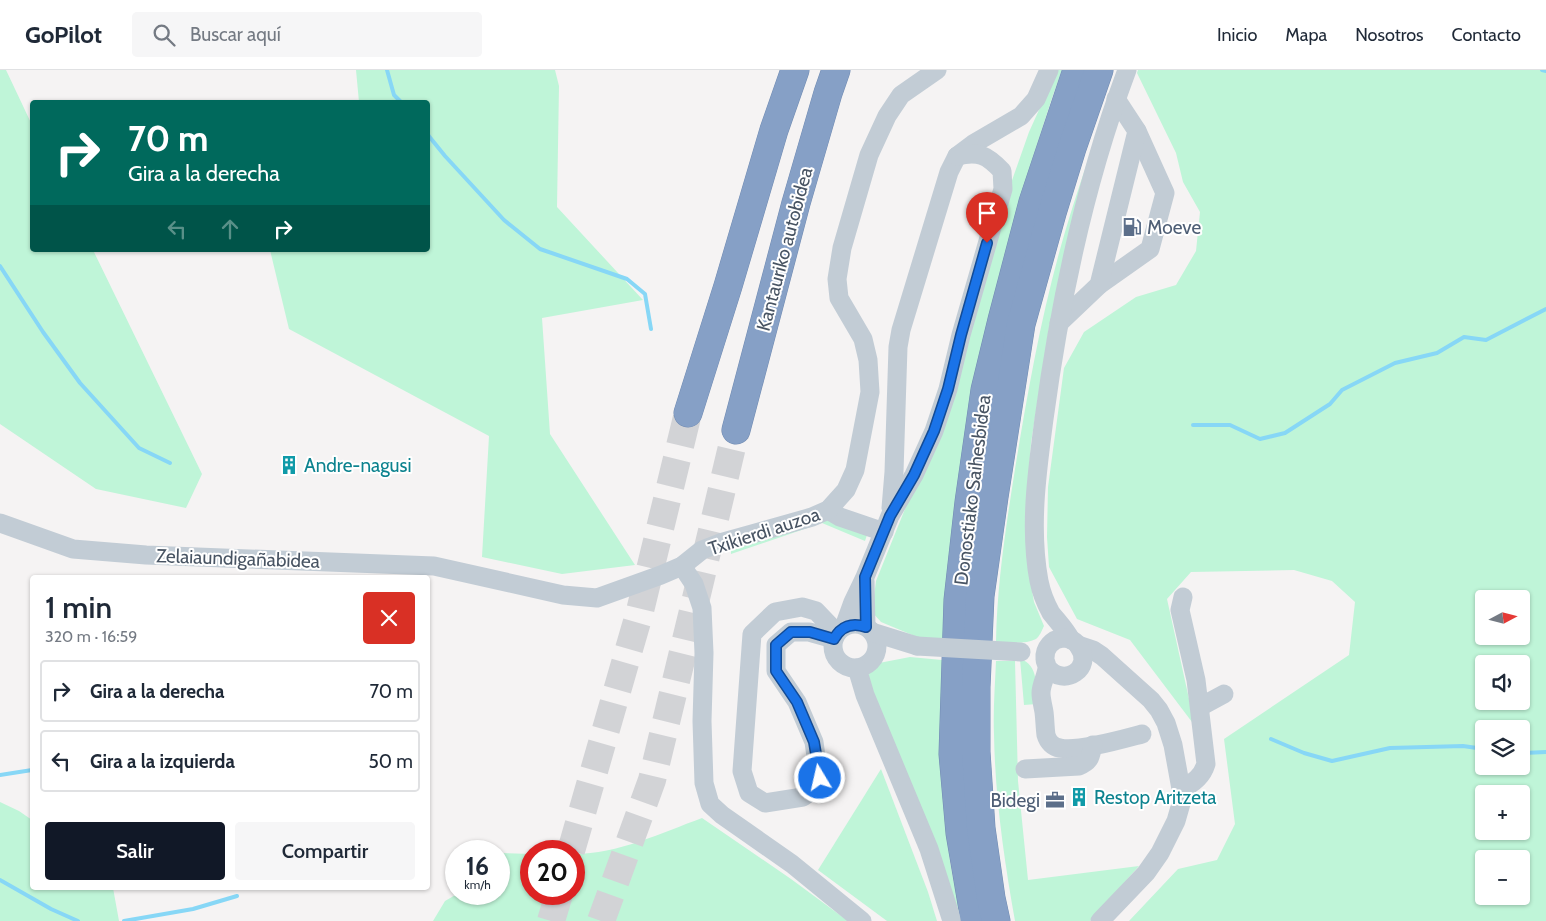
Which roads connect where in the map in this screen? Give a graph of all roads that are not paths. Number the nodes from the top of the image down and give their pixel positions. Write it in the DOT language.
graph roads {
  1 [pos="795,70"];
  2 [pos="836,70"];
  3 [pos="937,70"];
  4 [pos="1049,70"];
  5 [pos="1077,70"];
  6 [pos="1099,70"];
  7 [pos="1127,70"];
  8 [pos="1116,99"];
  9 [pos="1137,131"];
  10 [pos="957,156"];
  11 [pos="1099,285"];
  12 [pos="1059,323"];
  13 [pos="688,413"];
  14 [pos="736,430"];
  15 [pos="828,510"];
  16 [pos="0,523"];
  17 [pos="887,524"];
  18 [pos="682,566"];
  19 [pos="865,577"];
  20 [pos="1183,597"];
  21 [pos="853,602"];
  22 [pos="816,611"];
  23 [pos="869,630"];
  24 [pos="839,633"];
  25 [pos="916,646"];
  26 [pos="1058,654"];
  27 [pos="874,656"];
  28 [pos="858,668"];
  29 [pos="1114,668"];
  30 [pos="1224,694"];
  31 [pos="1200,707"];
  32 [pos="1142,734"];
  33 [pos="1093,745"];
  34 [pos="1025,769"];
  35 [pos="1178,769"];
  36 [pos="1198,778"];
  37 [pos="1181,789"];
  38 [pos="862,921"];
  39 [pos="952,921"];
  40 [pos="974,921"];
  41 [pos="996,921"];
  42 [pos="1100,921"];
  1 -- 13 [label="highway"];
  2 -- 14 [label="highway, Kantauriko autobidea"];
  3 -- 15 [label="street, Txikierdi auzoa"];
  4 -- 10 [label="street"];
  5 -- 40 [label="highway, Donostiako Saihesbidea"];
  6 -- 41 [label="highway, Donostiako Saihesbidea"];
  7 -- 8 [label="street"];
  8 -- 9 [label="street"];
  8 -- 12 [label="street"];
  9 -- 11 [label="street"];
  9 -- 11 [label="street"];
  10 -- 17 [label="street"];
  10 -- 17 [label="street"];
  11 -- 12 [label="street"];
  12 -- 26 [label="street"];
  15 -- 17 [label="street"];
  15 -- 18 [label="street, Txikierdi auzoa"];
  16 -- 18 [label="street, Zelaiaundigañabidea"];
  17 -- 19 [label="street"];
  18 -- 38 [label="street"];
  19 -- 21 [label="street"];
  19 -- 23 [label="street"];
  20 -- 31 [label="street"];
  21 -- 22 [label="street"];
  21 -- 24 [label="street"];
  22 -- 24 [label="street"];
  22 -- 24 [label="street"];
  23 -- 24 [label="street"];
  23 -- 25 [label="street"];
  23 -- 27 [label="street"];
  24 -- 28 [label="street"];
  25 -- 26 [label="street, bridge"];
  25 -- 27 [label="street"];
  26 -- 29 [label="street"];
  26 -- 29 [label="street"];
  26 -- 33 [label="street"];
  27 -- 28 [label="street"];
  28 -- 39 [label="street"];
  29 -- 35 [label="street"];
  30 -- 31 [label="street"];
  31 -- 36 [label="street"];
  32 -- 33 [label="street"];
  33 -- 34 [label="street"];
  35 -- 36 [label="street"];
  35 -- 37 [label="street"];
  36 -- 37 [label="street"];
  37 -- 42 [label="street"];
}
